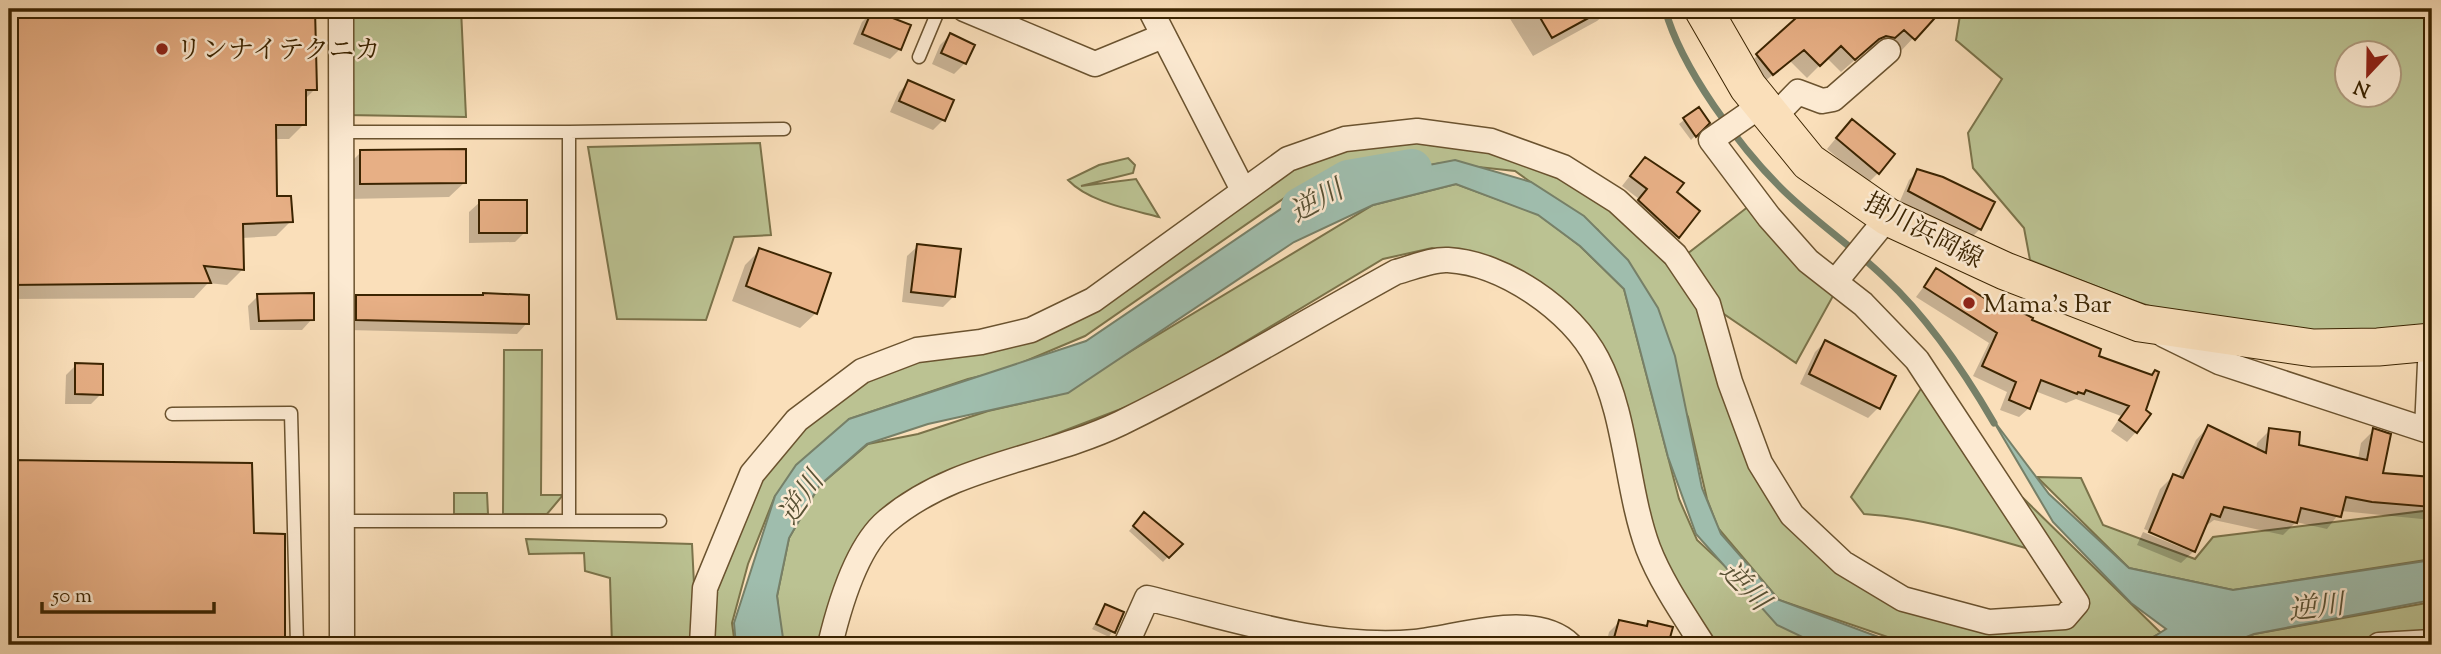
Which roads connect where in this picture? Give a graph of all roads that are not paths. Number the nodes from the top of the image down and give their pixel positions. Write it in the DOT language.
graph roads {
  1 [pos="338,9"];
  2 [pos="939,9"];
  3 [pos="964,9"];
  4 [pos="1150,9"];
  5 [pos="1703,9"];
  6 [pos="1163,36"];
  7 [pos="1888,51"];
  8 [pos="919,57"];
  9 [pos="1760,113"];
  10 [pos="784,129"];
  11 [pos="341,132"];
  12 [pos="569,132"];
  13 [pos="1243,190"];
  14 [pos="1879,228"];
  15 [pos="1840,276"];
  16 [pos="2140,323"];
  17 [pos="2432,342"];
  18 [pos="172,414"];
  19 [pos="2430,431"];
  20 [pos="342,521"];
  21 [pos="569,521"];
  22 [pos="660,521"];
  23 [pos="1272,637"];
  24 [pos="1497,637"];
  25 [pos="1320,642"];
  26 [pos="2432,642"];
  27 [pos="296,645"];
  28 [pos="342,645"];
  29 [pos="702,645"];
  30 [pos="830,645"];
  31 [pos="1126,645"];
  32 [pos="1570,645"];
  33 [pos="1703,645"];
  34 [pos="2379,645"];
  1 -- 11 [label="street"];
  2 -- 8 [label="lane"];
  3 -- 6 [label="street"];
  4 -- 6 [label="street"];
  5 -- 9 [label="main road, 掛川浜岡線"];
  6 -- 13 [label="street"];
  7 -- 9 [label="street"];
  9 -- 14 [label="main road, 掛川浜岡線"];
  9 -- 15 [label="street"];
  10 -- 12 [label="lane"];
  11 -- 12 [label="lane"];
  11 -- 20 [label="street"];
  12 -- 21 [label="lane"];
  13 -- 15 [label="street"];
  13 -- 29 [label="street"];
  14 -- 15 [label="street"];
  14 -- 16 [label="main road, 掛川浜岡線"];
  16 -- 17 [label="main road, 掛川浜岡線"];
  16 -- 19 [label="street"];
  17 -- 19 [label="street"];
  18 -- 27 [label="lane"];
  20 -- 21 [label="lane"];
  20 -- 28 [label="street"];
  21 -- 22 [label="lane"];
  23 -- 25 [label="street"];
  23 -- 31 [label="street"];
  24 -- 25 [label="street"];
  24 -- 32 [label="street"];
  26 -- 34 [label="street"];
  30 -- 33 [label="street"];
}
